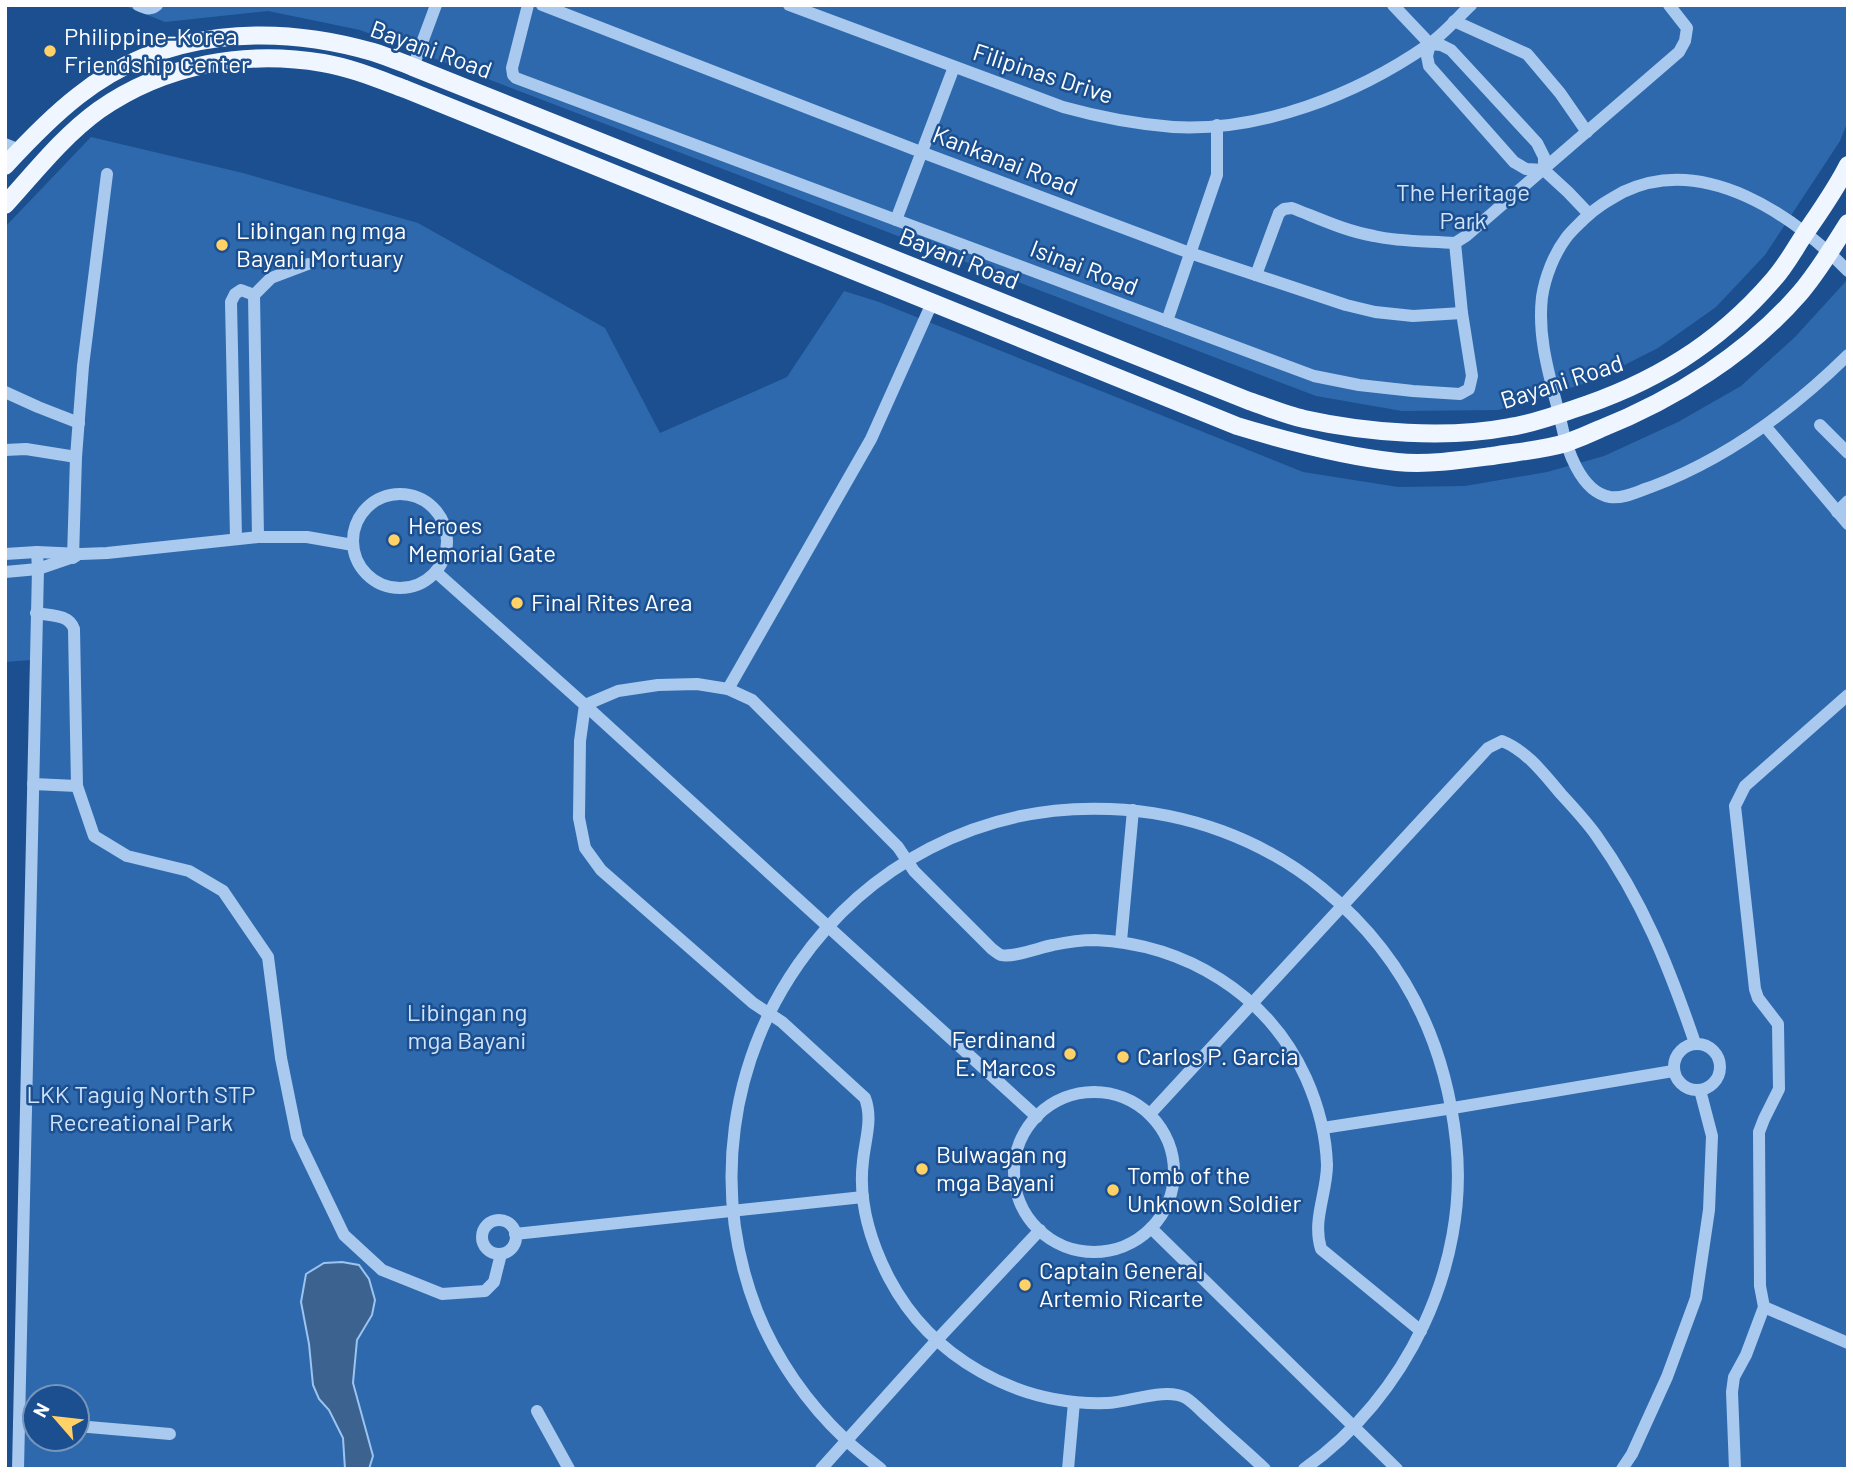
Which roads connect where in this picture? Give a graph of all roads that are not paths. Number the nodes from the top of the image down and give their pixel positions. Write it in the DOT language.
graph roads {
  1 [pos="138,5"];
  2 [pos="157,5"];
  3 [pos="436,5"];
  4 [pos="528,5"];
  5 [pos="542,5"];
  6 [pos="789,5"];
  7 [pos="1393,5"];
  8 [pos="1471,5"];
  9 [pos="1668,5"];
  10 [pos="1454,21"];
  11 [pos="1430,44"];
  12 [pos="416,58"];
  13 [pos="954,67"];
  14 [pos="405,89"];
  15 [pos="1217,125"];
  16 [pos="1587,132"];
  17 [pos="13,147"];
  18 [pos="921,152"];
  19 [pos="1848,164"];
  20 [pos="5,166"];
  21 [pos="1544,170"];
  22 [pos="107,173"];
  23 [pos="5,205"];
  24 [pos="1589,214"];
  25 [pos="896,220"];
  26 [pos="1848,223"];
  27 [pos="1805,233"];
  28 [pos="1455,243"];
  29 [pos="1190,253"];
  30 [pos="1830,253"];
  31 [pos="308,264"];
  32 [pos="1848,271"];
  33 [pos="1256,275"];
  34 [pos="254,295"];
  35 [pos="932,303"];
  36 [pos="1462,313"];
  37 [pos="1167,321"];
  38 [pos="1848,355"];
  39 [pos="5,392"];
  40 [pos="1559,414"];
  41 [pos="79,423"];
  42 [pos="1821,425"];
  43 [pos="1765,426"];
  44 [pos="1566,443"];
  45 [pos="5,450"];
  46 [pos="1848,453"];
  47 [pos="76,457"];
  48 [pos="1848,501"];
  49 [pos="1837,512"];
  50 [pos="1848,524"];
  51 [pos="258,537"];
  52 [pos="236,538"];
  53 [pos="352,545"];
  54 [pos="37,552"];
  55 [pos="5,554"];
  56 [pos="76,555"];
  57 [pos="38,569"];
  58 [pos="5,572"];
  59 [pos="436,572"];
  60 [pos="36,613"];
  61 [pos="728,689"];
  62 [pos="1848,695"];
  63 [pos="585,705"];
  64 [pos="33,784"];
  65 [pos="77,786"];
  66 [pos="1133,810"];
  67 [pos="907,860"];
  68 [pos="1342,904"];
  69 [pos="827,926"];
  70 [pos="1121,941"];
  71 [pos="1252,1002"];
  72 [pos="768,1012"];
  73 [pos="1695,1043"];
  74 [pos="1673,1071"];
  75 [pos="1700,1090"];
  76 [pos="1453,1108"];
  77 [pos="1150,1114"];
  78 [pos="1037,1117"];
  79 [pos="1323,1128"];
  80 [pos="863,1198"];
  81 [pos="732,1212"];
  82 [pos="1151,1228"];
  83 [pos="1040,1230"];
  84 [pos="515,1234"];
  85 [pos="501,1254"];
  86 [pos="1764,1307"];
  87 [pos="1421,1331"];
  88 [pos="936,1341"];
  89 [pos="1848,1343"];
  90 [pos="1074,1402"];
  91 [pos="537,1412"];
  92 [pos="19,1422"];
  93 [pos="91,1427"];
  94 [pos="1354,1427"];
  95 [pos="170,1433"];
  96 [pos="846,1441"];
  97 [pos="18,1469"];
  98 [pos="569,1469"];
  99 [pos="821,1469"];
  100 [pos="880,1469"];
  101 [pos="1068,1469"];
  102 [pos="1265,1469"];
  103 [pos="1304,1469"];
  104 [pos="1397,1469"];
  105 [pos="1622,1469"];
  106 [pos="1735,1469"];
  1 -- 2 [label="street"];
  3 -- 12 [label="street"];
  4 -- 25 [label="street, Isinai Road"];
  5 -- 18 [label="street, Kankanai Road"];
  6 -- 13 [label="street, Filipinas Drive"];
  7 -- 11 [label="street"];
  8 -- 10 [label="street, Filipinas Drive"];
  9 -- 16 [label="street"];
  10 -- 11 [label="street, Filipinas Drive"];
  10 -- 16 [label="street"];
  11 -- 15 [label="street, Filipinas Drive"];
  11 -- 21 [label="street"];
  11 -- 21 [label="street"];
  12 -- 14 [label="main road"];
  12 -- 17 [label="main road, Bayani Road"];
  12 -- 40 [label="main road, Bayani Road"];
  13 -- 15 [label="street, Filipinas Drive"];
  13 -- 18 [label="street"];
  14 -- 23 [label="main road, Bayani Road"];
  14 -- 35 [label="main road, Bayani Road"];
  15 -- 29 [label="street"];
  16 -- 21 [label="street"];
  17 -- 20 [label="main road, Bayani Road"];
  18 -- 25 [label="street"];
  18 -- 29 [label="street, Kankanai Road"];
  19 -- 27 [label="main road, Bayani Road"];
  21 -- 24 [label="street"];
  21 -- 28 [label="street"];
  22 -- 41 [label="street"];
  24 -- 27 [label="street"];
  24 -- 40 [label="street"];
  25 -- 37 [label="street, Isinai Road"];
  26 -- 30 [label="main road, Bayani Road"];
  27 -- 30 [label="street"];
  27 -- 40 [label="main road, Bayani Road"];
  28 -- 33 [label="street"];
  28 -- 36 [label="street, Isinai Road"];
  29 -- 33 [label="street, Kankanai Road"];
  29 -- 37 [label="street"];
  30 -- 32 [label="street"];
  30 -- 44 [label="main road, Bayani Road"];
  31 -- 34 [label="street"];
  33 -- 36 [label="street, Kankanai Road"];
  34 -- 51 [label="street"];
  34 -- 52 [label="street"];
  35 -- 44 [label="main road, Bayani Road"];
  35 -- 61 [label="street"];
  36 -- 37 [label="street, Isinai Road"];
  38 -- 43 [label="street"];
  39 -- 41 [label="street"];
  40 -- 44 [label="street"];
  41 -- 47 [label="street"];
  42 -- 46 [label="street"];
  43 -- 44 [label="street"];
  43 -- 49 [label="street"];
  45 -- 47 [label="street"];
  47 -- 56 [label="street"];
  48 -- 49 [label="street"];
  49 -- 50 [label="street"];
  51 -- 52 [label="street"];
  51 -- 53 [label="street"];
  52 -- 56 [label="street"];
  53 -- 59 [label="street"];
  53 -- 59 [label="street"];
  54 -- 55 [label="street"];
  54 -- 56 [label="street"];
  54 -- 57 [label="street"];
  56 -- 57 [label="street"];
  57 -- 58 [label="street"];
  57 -- 60 [label="street"];
  59 -- 63 [label="street"];
  60 -- 64 [label="street"];
  60 -- 65 [label="street"];
  61 -- 63 [label="street"];
  61 -- 67 [label="street"];
  62 -- 86 [label="street"];
  63 -- 69 [label="street"];
  63 -- 72 [label="street"];
  64 -- 65 [label="street"];
  64 -- 92 [label="street"];
  65 -- 85 [label="street"];
  66 -- 67 [label="street"];
  66 -- 68 [label="street"];
  66 -- 70 [label="street"];
  67 -- 69 [label="street"];
  67 -- 70 [label="street"];
  68 -- 71 [label="street"];
  68 -- 73 [label="street"];
  68 -- 76 [label="street"];
  69 -- 72 [label="street"];
  69 -- 78 [label="street"];
  70 -- 71 [label="street"];
  71 -- 77 [label="street"];
  71 -- 79 [label="street"];
  72 -- 80 [label="street"];
  72 -- 81 [label="street"];
  73 -- 74 [label="street"];
  73 -- 75 [label="street"];
  74 -- 75 [label="street"];
  74 -- 76 [label="street"];
  75 -- 105 [label="street"];
  76 -- 79 [label="street"];
  76 -- 87 [label="street"];
  77 -- 78 [label="street"];
  77 -- 82 [label="street"];
  78 -- 83 [label="street"];
  79 -- 87 [label="street"];
  80 -- 81 [label="street"];
  80 -- 88 [label="street"];
  81 -- 84 [label="street"];
  81 -- 96 [label="street"];
  82 -- 83 [label="street"];
  82 -- 94 [label="street"];
  83 -- 88 [label="street"];
  84 -- 85 [label="street"];
  84 -- 85 [label="street"];
  86 -- 89 [label="street"];
  86 -- 106 [label="street"];
  87 -- 94 [label="street"];
  88 -- 90 [label="street"];
  88 -- 96 [label="street"];
  90 -- 101 [label="street"];
  90 -- 102 [label="street"];
  91 -- 98 [label="street"];
  92 -- 97 [label="street"];
  93 -- 95 [label="street"];
  94 -- 103 [label="street"];
  94 -- 104 [label="street"];
  96 -- 99 [label="street"];
  96 -- 100 [label="street"];
}
